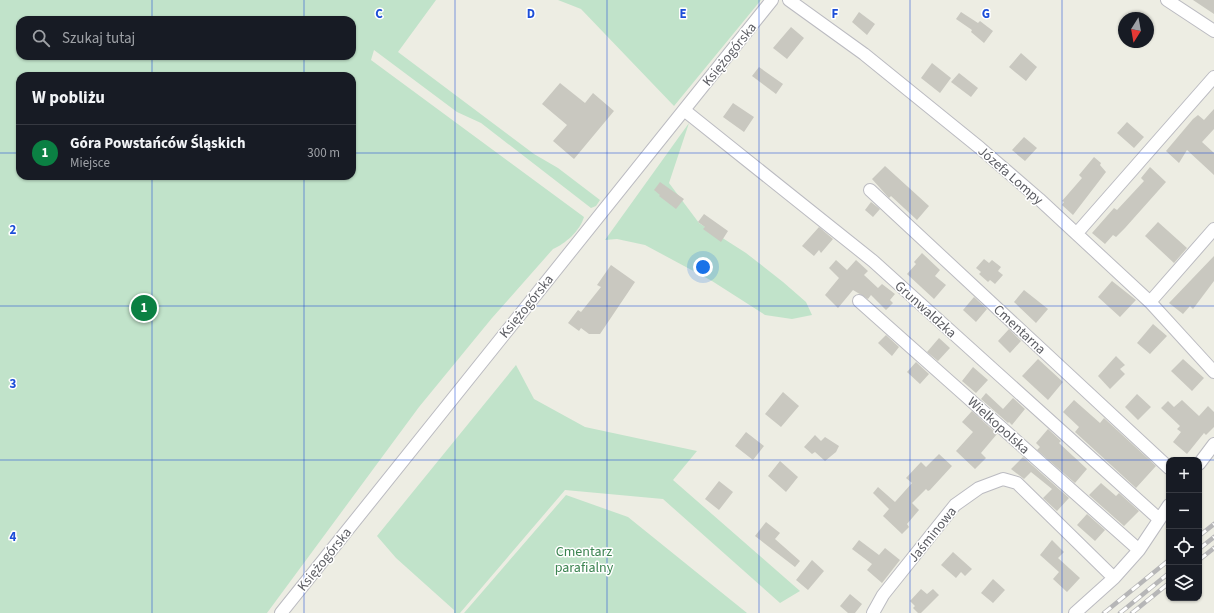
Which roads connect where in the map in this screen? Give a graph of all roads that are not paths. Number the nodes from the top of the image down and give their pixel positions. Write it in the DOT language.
graph roads {
  1 [pos="772,0"];
  2 [pos="789,0"];
  3 [pos="1167,0"];
  4 [pos="1214,31"];
  5 [pos="1214,77"];
  6 [pos="684,110"];
  7 [pos="870,190"];
  8 [pos="1214,229"];
  9 [pos="1077,233"];
  10 [pos="859,301"];
  11 [pos="1150,302"];
  12 [pos="1214,372"];
  13 [pos="1214,444"];
  14 [pos="1202,460"];
  15 [pos="1166,465"];
  16 [pos="1166,509"];
  17 [pos="1159,519"];
  18 [pos="1139,550"];
  19 [pos="1114,578"];
  20 [pos="281,613"];
  21 [pos="873,613"];
  22 [pos="1074,613"];
  1 -- 6 [label="street, Księżogórska"];
  2 -- 9 [label="street, Józefa Lompy"];
  3 -- 4 [label="street"];
  5 -- 9 [label="street"];
  6 -- 17 [label="street, Grunwaldzka"];
  6 -- 20 [label="street, Księżogórska"];
  7 -- 15 [label="street, Cmentarna"];
  8 -- 11 [label="street"];
  9 -- 11 [label="street, Józefa Lompy"];
  10 -- 18 [label="street, Wielkopolska"];
  11 -- 12 [label="street, Józefa Lompy"];
  13 -- 14 [label="street"];
  16 -- 17 [label="street"];
  17 -- 18 [label="street"];
  18 -- 19 [label="street"];
  19 -- 21 [label="street, Jaśminowa"];
  19 -- 22 [label="street"];
}
